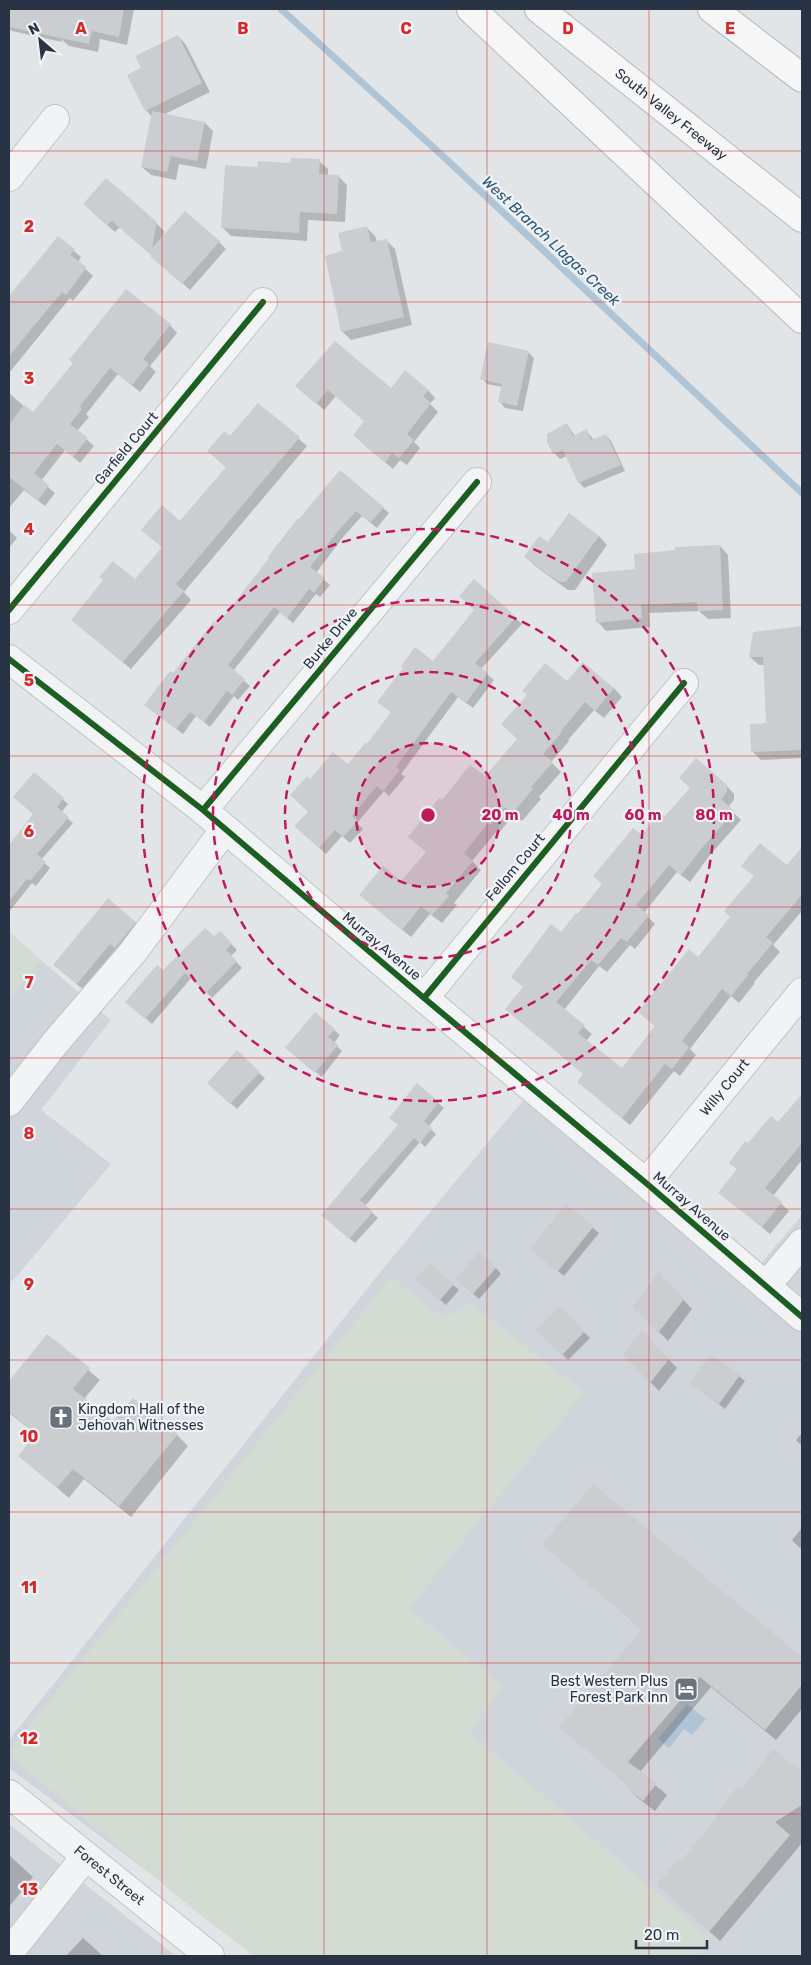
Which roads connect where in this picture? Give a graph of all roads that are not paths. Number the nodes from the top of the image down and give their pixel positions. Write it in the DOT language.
graph roads {
  1 [pos="471,9"];
  2 [pos="539,9"];
  3 [pos="712,9"];
  4 [pos="802,78"];
  5 [pos="55,119"];
  6 [pos="9,176"];
  7 [pos="802,218"];
  8 [pos="263,302"];
  9 [pos="802,319"];
  10 [pos="477,482"];
  11 [pos="9,610"];
  12 [pos="9,659"];
  13 [pos="684,683"];
  14 [pos="203,810"];
  15 [pos="225,829"];
  16 [pos="802,992"];
  17 [pos="424,998"];
  18 [pos="9,1102"];
  19 [pos="646,1183"];
  20 [pos="802,1243"];
  21 [pos="766,1286"];
  22 [pos="802,1317"];
  23 [pos="9,1794"];
  24 [pos="86,1857"];
  25 [pos="9,1953"];
  26 [pos="202,1954"];
  1 -- 9 [label="highway"];
  2 -- 7 [label="highway, South Valley Freeway"];
  3 -- 4 [label="highway"];
  5 -- 6 [label="street"];
  8 -- 11 [label="street, Garfield Court"];
  10 -- 14 [label="street, Burke Drive"];
  12 -- 14 [label="street, Murray Avenue"];
  13 -- 17 [label="street, Fellom Court"];
  14 -- 15 [label="street, Murray Avenue"];
  15 -- 17 [label="street, Murray Avenue"];
  15 -- 18 [label="street"];
  16 -- 19 [label="street, Willy Court"];
  17 -- 19 [label="street, Murray Avenue"];
  19 -- 21 [label="street, Murray Avenue"];
  20 -- 21 [label="street"];
  21 -- 22 [label="street, Murray Avenue"];
  23 -- 24 [label="street, Forest Street"];
  24 -- 25 [label="street"];
  24 -- 26 [label="street, Forest Street"];
}
